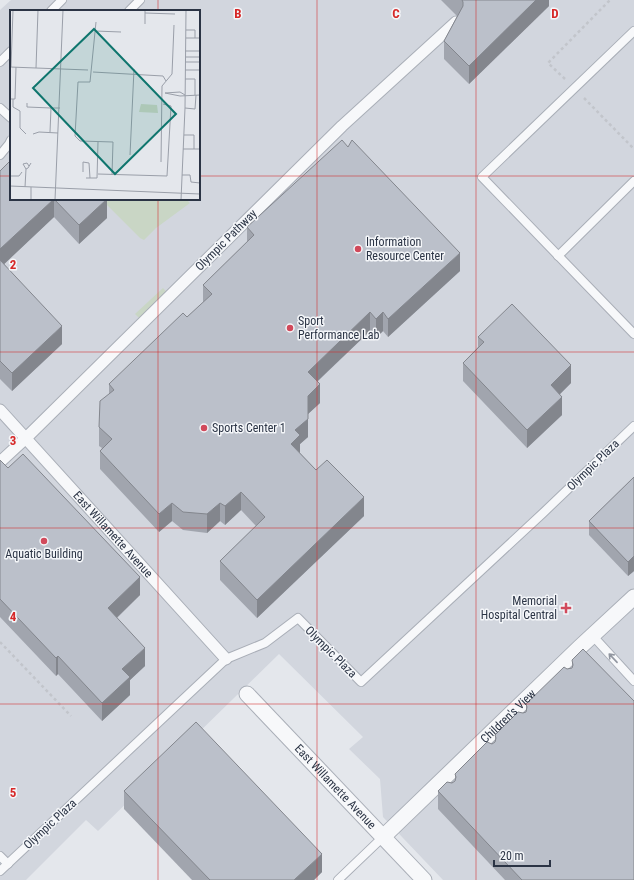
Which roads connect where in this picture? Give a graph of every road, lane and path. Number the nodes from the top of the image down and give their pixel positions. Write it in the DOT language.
graph roads {
  1 [pos="62,0"];
  2 [pos="140,0"];
  3 [pos="52,10"];
  4 [pos="130,10"];
  5 [pos="456,22"];
  6 [pos="634,31"];
  7 [pos="10,52"];
  8 [pos="0,62"];
  9 [pos="0,108"];
  10 [pos="10,117"];
  11 [pos="10,141"];
  12 [pos="0,155"];
  13 [pos="634,181"];
  14 [pos="558,256"];
  15 [pos="634,334"];
  16 [pos="0,410"];
  17 [pos="634,426"];
  18 [pos="26,438"];
  19 [pos="0,462"];
  20 [pos="634,597"];
  21 [pos="592,635"];
  22 [pos="0,642"];
  23 [pos="226,659"];
  24 [pos="634,680"];
  25 [pos="247,694"];
  26 [pos="71,716"];
  27 [pos="383,837"];
  28 [pos="0,856"];
  29 [pos="8,864"];
  30 [pos="0,871"];
  31 [pos="338,880"];
  32 [pos="424,880"];
  1 -- 3 [label="lane"];
  2 -- 4 [label="lane"];
  5 -- 18 [label="street, Olympic Pathway"];
  6 -- 14 [label="lane"];
  7 -- 8 [label="lane"];
  9 -- 10 [label="lane"];
  11 -- 12 [label="lane"];
  13 -- 14 [label="lane"];
  14 -- 15 [label="lane"];
  16 -- 18 [label="street, East Willamette Avenue"];
  17 -- 23 [label="lane, Olympic Plaza"];
  18 -- 19 [label="street, Olympic Pathway"];
  18 -- 23 [label="street, East Willamette Avenue"];
  20 -- 21 [label="street, Children's View"];
  24 -- 21 [label="lane, one-way"];
  21 -- 27 [label="street, Children's View"];
  22 -- 26 [label="path"];
  23 -- 29 [label="lane, Olympic Plaza"];
  25 -- 27 [label="street, East Willamette Avenue"];
  27 -- 31 [label="lane"];
  27 -- 32 [label="street, East Willamette Avenue"];
  28 -- 29 [label="lane"];
  29 -- 30 [label="lane, Olympic Plaza"];
}
